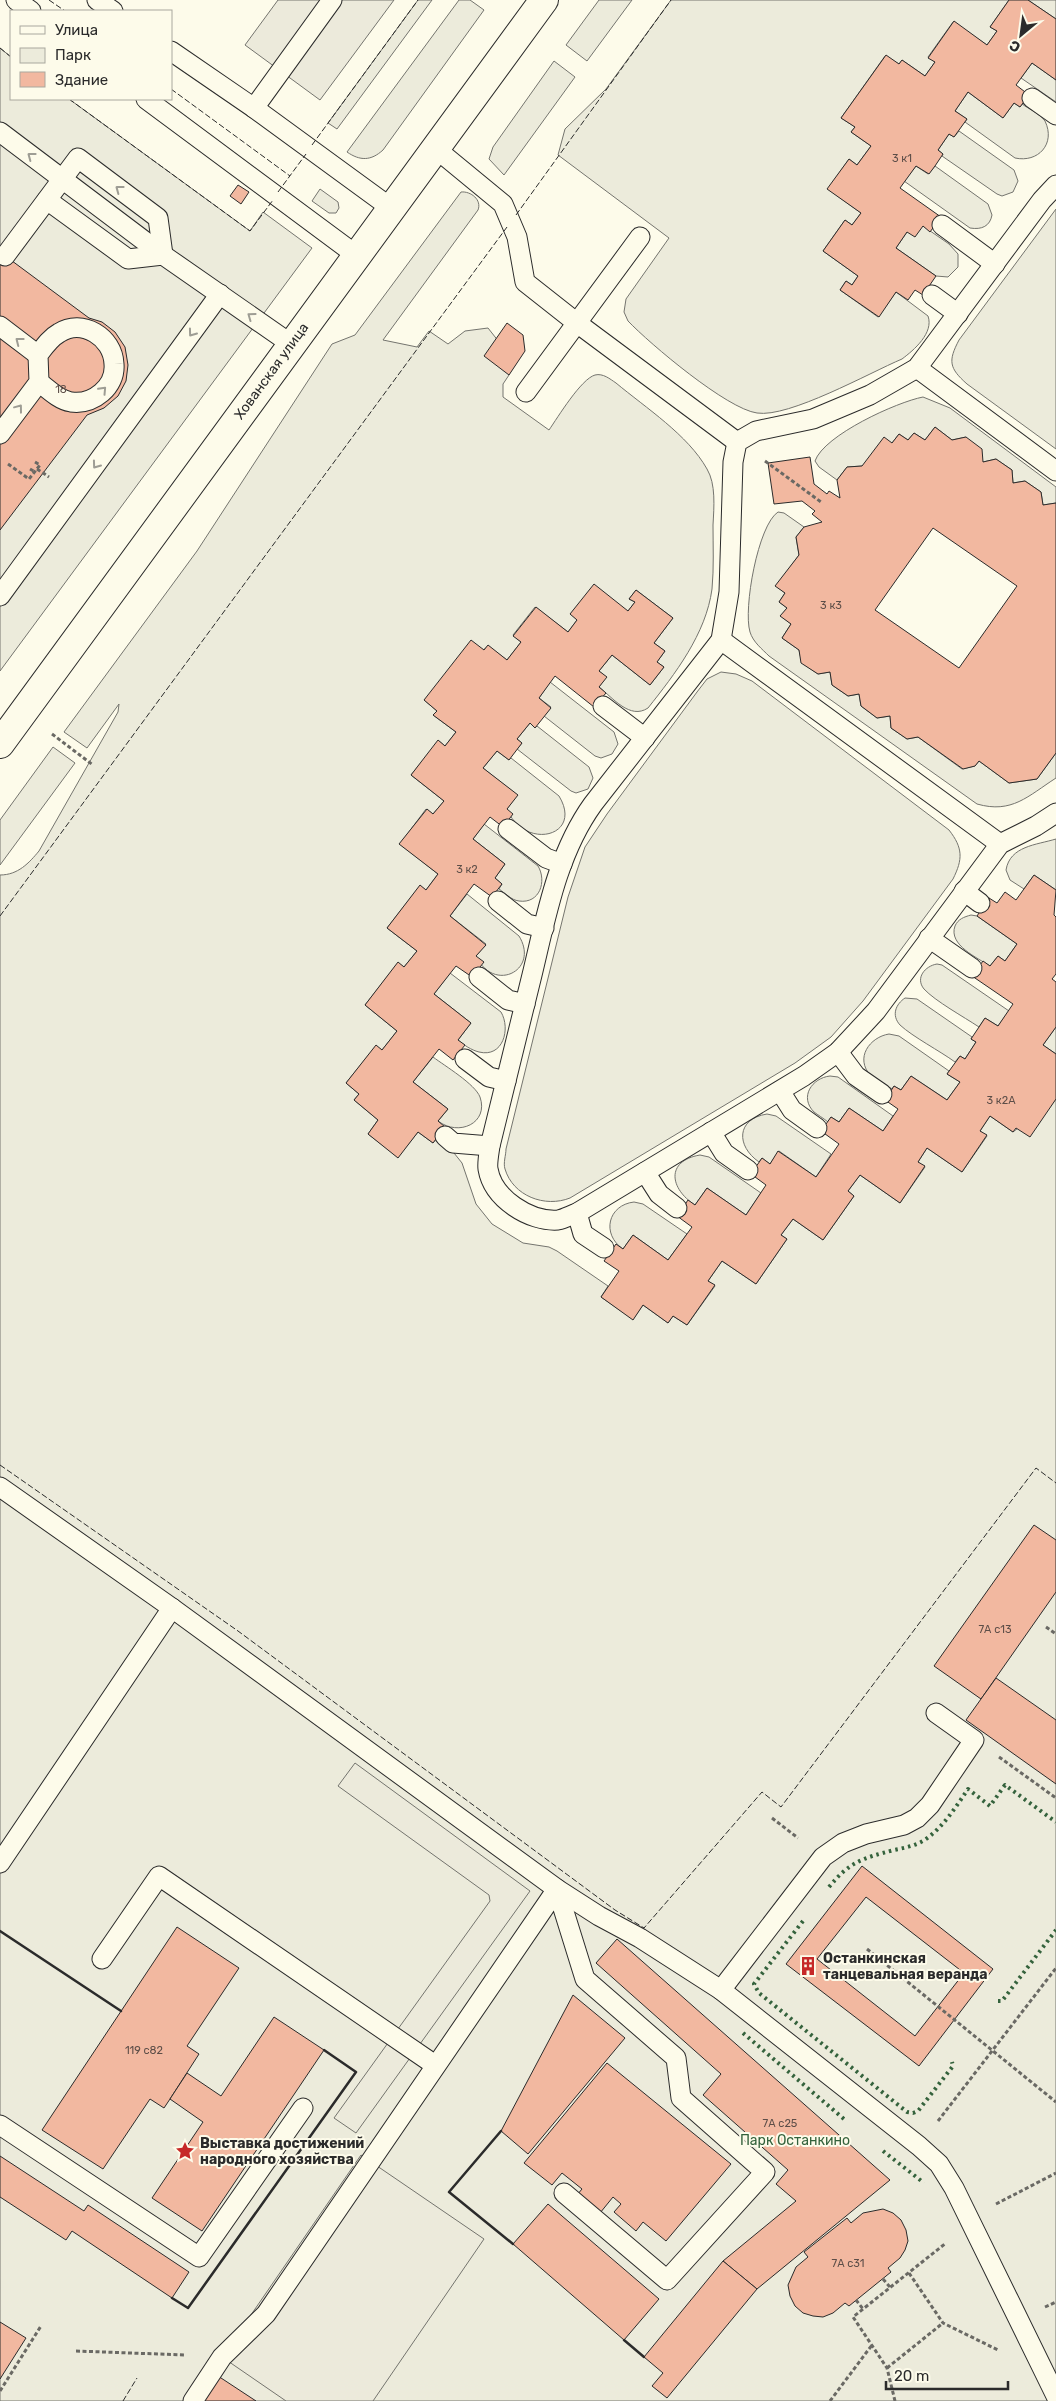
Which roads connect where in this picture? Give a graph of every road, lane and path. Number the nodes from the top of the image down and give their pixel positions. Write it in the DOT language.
graph roads {
  1 [pos="16,0"];
  2 [pos="97,0"];
  3 [pos="332,0"];
  4 [pos="544,0"];
  5 [pos="29,10"];
  6 [pos="112,10"];
  7 [pos="172,52"];
  8 [pos="1032,98"];
  9 [pos="147,100"];
  10 [pos="254,108"];
  11 [pos="1056,114"];
  12 [pos="0,132"];
  13 [pos="435,148"];
  14 [pos="62,179"];
  15 [pos="1056,185"];
  16 [pos="47,200"];
  17 [pos="391,208"];
  18 [pos="942,226"];
  19 [pos="640,237"];
  20 [pos="163,254"];
  21 [pos="356,255"];
  22 [pos="5,256"];
  23 [pos="995,264"];
  24 [pos="220,294"];
  25 [pos="932,295"];
  26 [pos="958,314"];
  27 [pos="577,323"];
  28 [pos="0,326"];
  29 [pos="291,344"];
  30 [pos="38,355"];
  31 [pos="917,368"];
  32 [pos="39,382"];
  33 [pos="526,392"];
  34 [pos="0,434"];
  35 [pos="737,442"];
  36 [pos="35,462"];
  37 [pos="7,463"];
  38 [pos="30,469"];
  39 [pos="36,470"];
  40 [pos="1056,471"];
  41 [pos="43,473"];
  42 [pos="821,502"];
  43 [pos="0,596"];
  44 [pos="721,640"];
  45 [pos="603,706"];
  46 [pos="9,725"];
  47 [pos="644,738"];
  48 [pos="94,765"];
  49 [pos="1056,813"];
  50 [pos="508,829"];
  51 [pos="1000,844"];
  52 [pos="562,864"];
  53 [pos="964,891"];
  54 [pos="498,901"];
  55 [pos="980,902"];
  56 [pos="544,928"];
  57 [pos="930,938"];
  58 [pos="972,968"];
  59 [pos="479,977"];
  60 [pos="525,1004"];
  61 [pos="838,1052"];
  62 [pos="466,1059"];
  63 [pos="506,1081"];
  64 [pos="780,1091"];
  65 [pos="882,1094"];
  66 [pos="816,1128"];
  67 [pos="711,1132"];
  68 [pos="445,1136"];
  69 [pos="490,1146"];
  70 [pos="748,1170"];
  71 [pos="645,1172"];
  72 [pos="677,1208"];
  73 [pos="577,1213"];
  74 [pos="604,1248"];
  75 [pos="0,1487"];
  76 [pos="172,1608"];
  77 [pos="1046,1627"];
  78 [pos="1056,1634"];
  79 [pos="936,1713"];
  80 [pos="974,1740"];
  81 [pos="1056,1798"];
  82 [pos="0,1863"];
  83 [pos="557,1889"];
  84 [pos="867,1949"];
  85 [pos="102,1959"];
  86 [pos="1056,1968"];
  87 [pos="721,1990"];
  88 [pos="992,2050"];
  89 [pos="435,2065"];
  90 [pos="1056,2102"];
  91 [pos="303,2108"];
  92 [pos="0,2125"];
  93 [pos="919,2146"];
  94 [pos="1056,2173"];
  95 [pos="564,2192"];
  96 [pos="972,2222"];
  97 [pos="909,2273"];
  98 [pos="883,2279"];
  99 [pos="890,2287"];
  100 [pos="856,2300"];
  101 [pos="863,2309"];
  102 [pos="943,2323"];
  103 [pos="41,2326"];
  104 [pos="872,2345"];
  105 [pos="76,2351"];
  106 [pos="222,2357"];
  107 [pos="887,2368"];
  108 [pos="1044,2374"];
  109 [pos="0,2391"];
  110 [pos="1056,2396"];
  111 [pos="194,2401"];
  112 [pos="830,2401"];
  113 [pos="895,2401"];
  1 -- 5 [label="lane"];
  2 -- 6 [label="lane"];
  3 -- 10 [label="lane"];
  4 -- 13 [label="street, Хованская улица"];
  7 -- 10 [label="lane"];
  8 -- 11 [label="lane"];
  9 -- 21 [label="lane"];
  10 -- 17 [label="lane"];
  14 -- 12 [label="lane, one-way"];
  13 -- 17 [label="street, Хованская улица"];
  13 -- 27 [label="lane"];
  14 -- 16 [label="lane"];
  14 -- 20 [label="lane"];
  20 -- 14 [label="lane, one-way"];
  15 -- 23 [label="lane"];
  16 -- 20 [label="lane"];
  16 -- 22 [label="lane"];
  17 -- 21 [label="street, Хованская улица"];
  18 -- 23 [label="lane"];
  19 -- 27 [label="lane"];
  20 -- 24 [label="lane"];
  21 -- 29 [label="street, Хованская улица"];
  23 -- 26 [label="lane"];
  29 -- 24 [label="lane, one-way"];
  24 -- 43 [label="lane, one-way"];
  25 -- 26 [label="lane"];
  26 -- 31 [label="lane"];
  27 -- 33 [label="lane"];
  27 -- 35 [label="lane"];
  30 -- 28 [label="lane, one-way"];
  29 -- 46 [label="street, Хованская улица"];
  30 -- 32 [label="lane"];
  32 -- 30 [label="lane, one-way"];
  31 -- 35 [label="lane"];
  31 -- 40 [label="lane"];
  34 -- 32 [label="lane, one-way"];
  35 -- 42 [label="path"];
  35 -- 44 [label="lane"];
  36 -- 39 [label="path"];
  37 -- 39 [label="path"];
  38 -- 39 [label="path"];
  39 -- 41 [label="path"];
  44 -- 47 [label="lane"];
  44 -- 51 [label="lane"];
  45 -- 47 [label="lane"];
  46 -- 48 [label="path"];
  47 -- 52 [label="lane"];
  49 -- 51 [label="lane"];
  50 -- 52 [label="lane"];
  51 -- 53 [label="lane"];
  52 -- 56 [label="lane"];
  53 -- 55 [label="lane"];
  53 -- 57 [label="lane"];
  54 -- 56 [label="lane"];
  56 -- 60 [label="lane"];
  57 -- 58 [label="lane"];
  57 -- 61 [label="lane"];
  59 -- 60 [label="lane"];
  60 -- 63 [label="lane"];
  61 -- 64 [label="lane"];
  61 -- 65 [label="lane"];
  62 -- 63 [label="lane"];
  63 -- 69 [label="lane"];
  64 -- 66 [label="lane"];
  64 -- 67 [label="lane"];
  67 -- 70 [label="lane"];
  67 -- 71 [label="lane"];
  68 -- 69 [label="lane"];
  69 -- 73 [label="lane"];
  71 -- 72 [label="lane"];
  71 -- 73 [label="lane"];
  73 -- 74 [label="lane"];
  75 -- 76 [label="lane"];
  76 -- 82 [label="lane"];
  76 -- 83 [label="lane"];
  77 -- 78 [label="path"];
  79 -- 80 [label="lane"];
  80 -- 81 [label="path"];
  80 -- 87 [label="lane"];
  83 -- 87 [label="lane"];
  83 -- 89 [label="lane"];
  83 -- 95 [label="lane"];
  84 -- 88 [label="path"];
  85 -- 89 [label="lane"];
  86 -- 88 [label="path"];
  87 -- 93 [label="lane"];
  88 -- 90 [label="path"];
  88 -- 93 [label="path"];
  89 -- 106 [label="lane"];
  91 -- 92 [label="lane"];
  93 -- 96 [label="lane"];
  94 -- 96 [label="path"];
  96 -- 97 [label="path"];
  96 -- 108 [label="lane"];
  97 -- 99 [label="path"];
  97 -- 102 [label="path"];
  98 -- 99 [label="path"];
  99 -- 101 [label="path"];
  100 -- 101 [label="path"];
  101 -- 104 [label="path"];
  102 -- 107 [label="path"];
  102 -- 108 [label="path"];
  103 -- 109 [label="path"];
  104 -- 107 [label="path"];
  104 -- 112 [label="path"];
  105 -- 106 [label="path"];
  106 -- 111 [label="lane"];
  107 -- 113 [label="path"];
  108 -- 110 [label="lane"];
}
